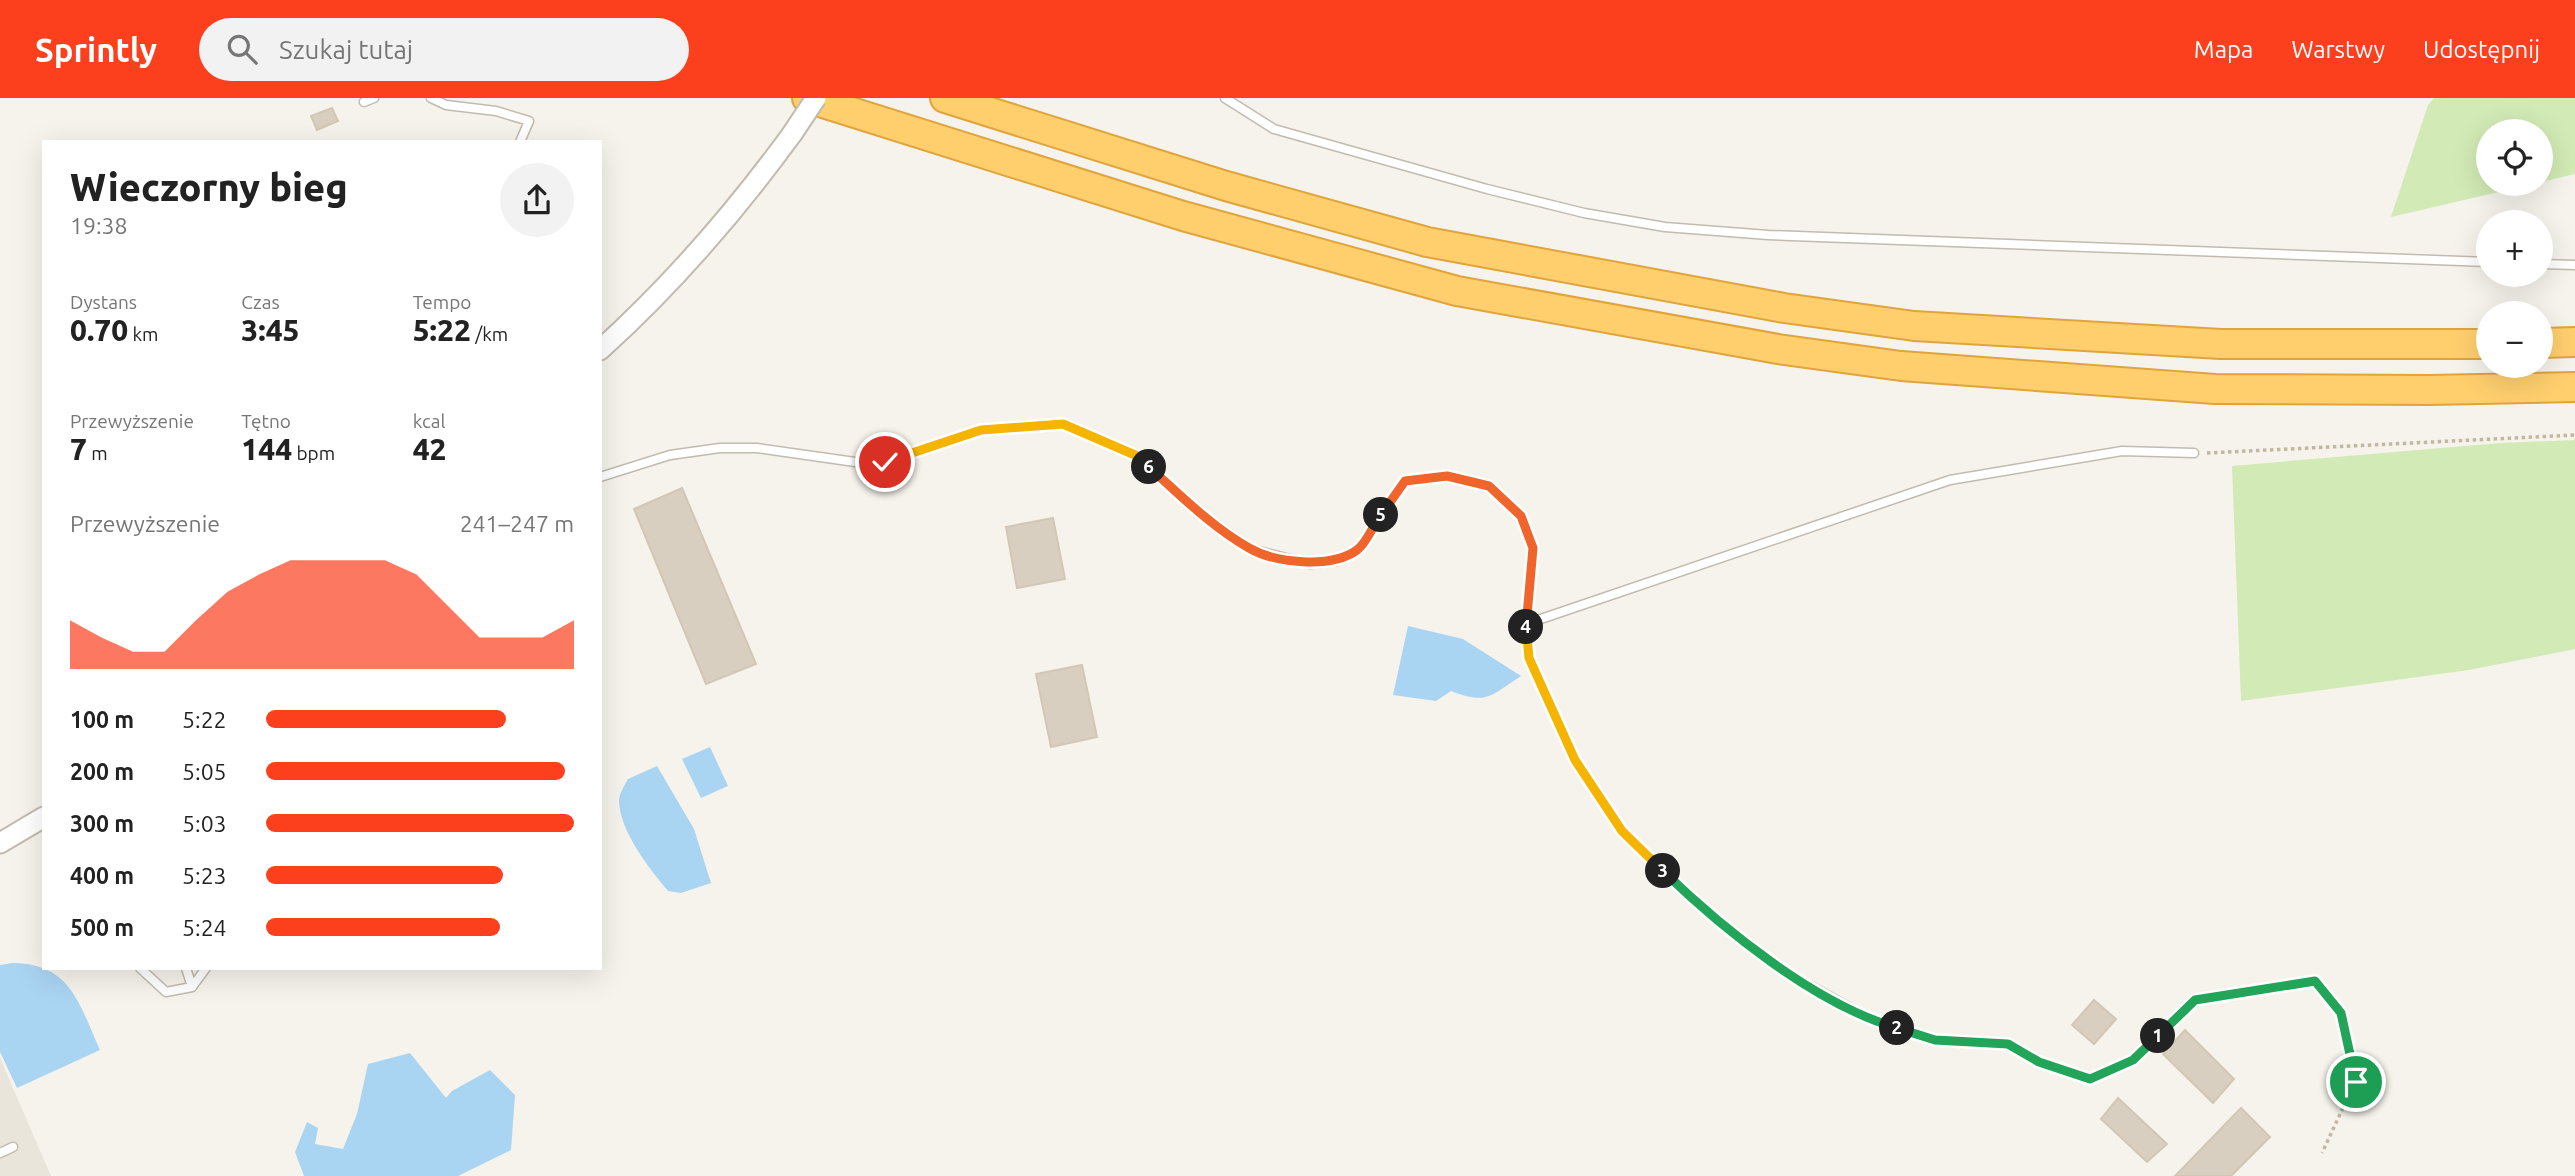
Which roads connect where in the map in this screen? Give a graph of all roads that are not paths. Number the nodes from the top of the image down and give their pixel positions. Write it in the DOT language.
graph roads {
  1 [pos="374,98"];
  2 [pos="431,98"];
  3 [pos="807,98"];
  4 [pos="816,98"];
  5 [pos="945,98"];
  6 [pos="1225,98"];
  7 [pos="364,102"];
  8 [pos="521,140"];
  9 [pos="2476,262"];
  10 [pos="2553,264"];
  11 [pos="2575,265"];
  12 [pos="2575,342"];
  13 [pos="2553,343"];
  14 [pos="2476,344"];
  15 [pos="602,348"];
  16 [pos="2575,387"];
  17 [pos="2194,453"];
  18 [pos="602,476"];
  19 [pos="1526,624"];
  20 [pos="42,818"];
  21 [pos="0,843"];
  22 [pos="141,970"];
  23 [pos="187,970"];
  24 [pos="205,970"];
  25 [pos="192,987"];
  26 [pos="2133,1060"];
  27 [pos="13,1147"];
  28 [pos="0,1153"];
  1 -- 7 [label="lane"];
  2 -- 8 [label="lane"];
  3 -- 16 [label="highway"];
  4 -- 15 [label="street, bridge"];
  5 -- 14 [label="highway"];
  6 -- 9 [label="lane"];
  10 -- 11 [label="lane"];
  12 -- 13 [label="highway"];
  17 -- 19 [label="lane"];
  18 -- 19 [label="lane"];
  19 -- 26 [label="lane"];
  20 -- 21 [label="street"];
  22 -- 25 [label="lane"];
  23 -- 25 [label="lane"];
  24 -- 25 [label="lane"];
  27 -- 28 [label="lane"];
}
